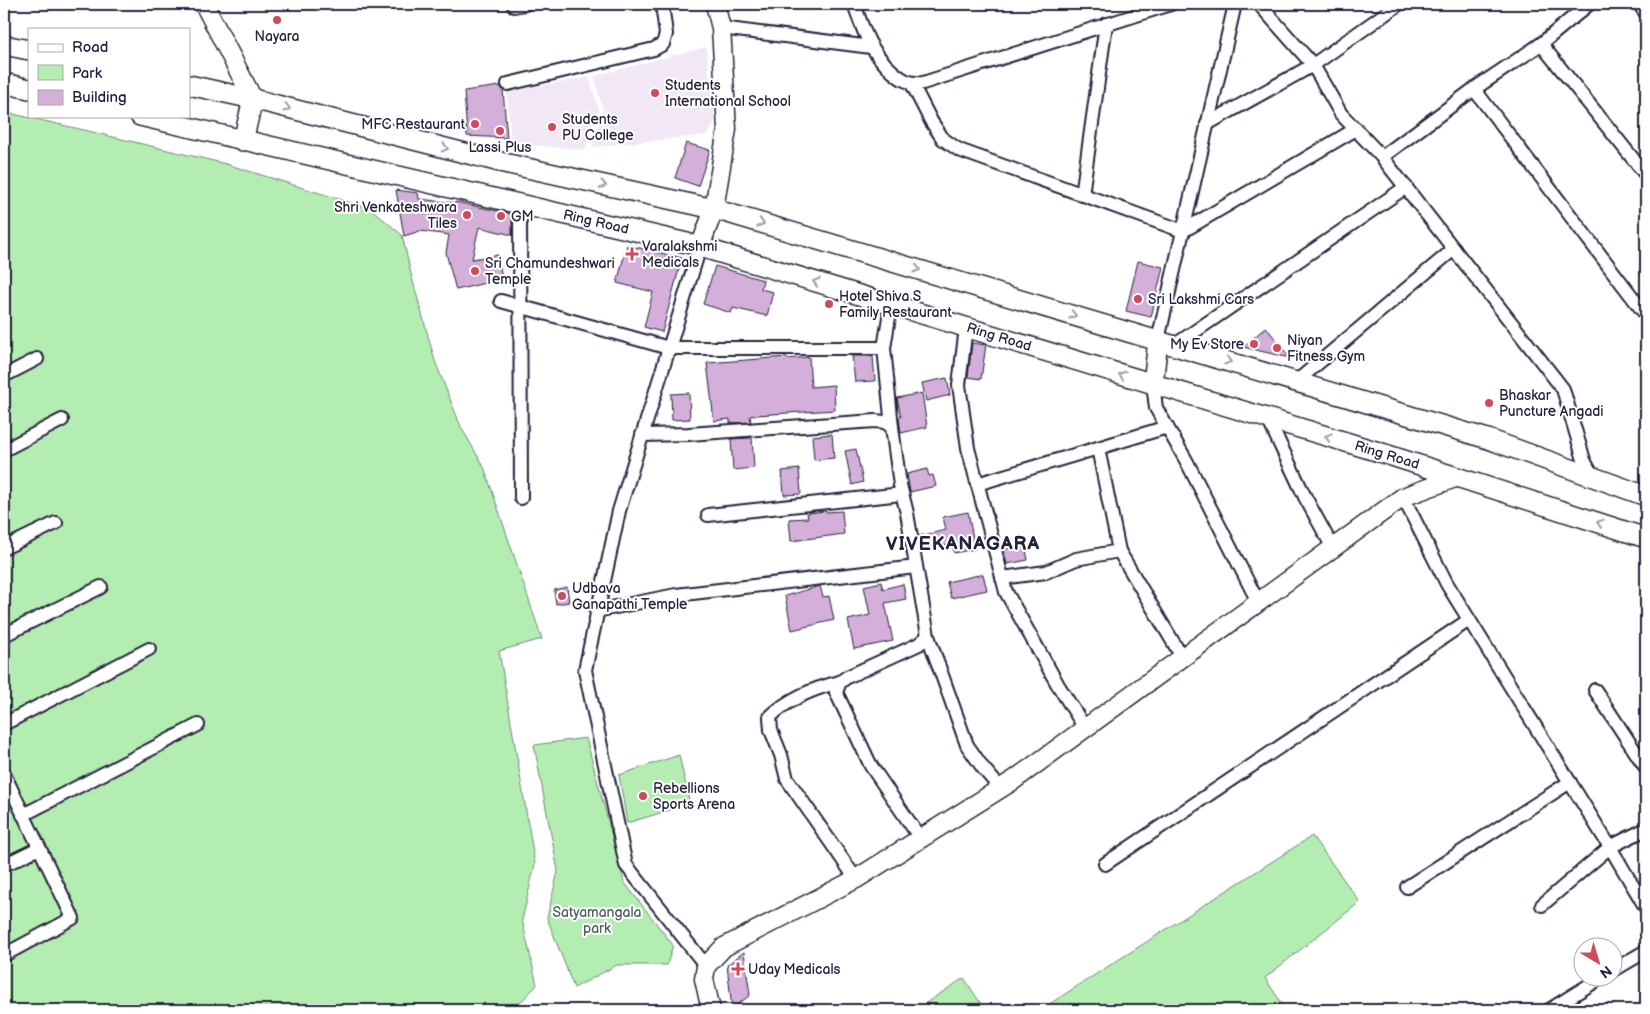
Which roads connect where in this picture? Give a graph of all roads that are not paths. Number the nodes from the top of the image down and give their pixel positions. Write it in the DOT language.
graph roads {
  1 [pos="204,4"];
  2 [pos="662,4"];
  3 [pos="715,4"];
  4 [pos="854,4"];
  5 [pos="1171,4"];
  6 [pos="1235,4"];
  7 [pos="1259,4"];
  8 [pos="1399,4"];
  9 [pos="1589,4"];
  10 [pos="1639,4"];
  11 [pos="1646,13"];
  12 [pos="1106,24"];
  13 [pos="721,28"];
  14 [pos="1541,44"];
  15 [pos="4,45"];
  16 [pos="871,47"];
  17 [pos="28,50"];
  18 [pos="1313,65"];
  19 [pos="4,83"];
  20 [pos="508,84"];
  21 [pos="912,84"];
  22 [pos="190,85"];
  23 [pos="28,89"];
  24 [pos="1474,90"];
  25 [pos="253,99"];
  26 [pos="148,118"];
  27 [pos="1208,124"];
  28 [pos="1356,129"];
  29 [pos="243,141"];
  30 [pos="1382,157"];
  31 [pos="1646,175"];
  32 [pos="1406,188"];
  33 [pos="1082,195"];
  34 [pos="520,205"];
  35 [pos="714,210"];
  36 [pos="1183,231"];
  37 [pos="700,247"];
  38 [pos="1454,249"];
  39 [pos="501,300"];
  40 [pos="891,305"];
  41 [pos="521,306"];
  42 [pos="1646,315"];
  43 [pos="966,327"];
  44 [pos="1166,342"];
  45 [pos="669,348"];
  46 [pos="884,348"];
  47 [pos="37,358"];
  48 [pos="4,376"];
  49 [pos="1297,381"];
  50 [pos="1153,384"];
  51 [pos="1268,419"];
  52 [pos="62,420"];
  53 [pos="892,427"];
  54 [pos="1168,427"];
  55 [pos="642,435"];
  56 [pos="1098,448"];
  57 [pos="4,450"];
  58 [pos="1458,477"];
  59 [pos="1593,477"];
  60 [pos="977,484"];
  61 [pos="902,494"];
  62 [pos="1646,496"];
  63 [pos="1403,497"];
  64 [pos="521,498"];
  65 [pos="708,515"];
  66 [pos="56,523"];
  67 [pos="1646,538"];
  68 [pos="4,548"];
  69 [pos="1333,548"];
  70 [pos="1119,551"];
  71 [pos="916,567"];
  72 [pos="1002,578"];
  73 [pos="101,587"];
  74 [pos="1258,602"];
  75 [pos="596,611"];
  76 [pos="1469,620"];
  77 [pos="4,635"];
  78 [pos="928,636"];
  79 [pos="149,650"];
  80 [pos="1182,657"];
  81 [pos="840,682"];
  82 [pos="1595,690"];
  83 [pos="4,724"];
  84 [pos="198,725"];
  85 [pos="1085,728"];
  86 [pos="1646,768"];
  87 [pos="4,774"];
  88 [pos="1570,782"];
  89 [pos="1000,788"];
  90 [pos="23,815"];
  91 [pos="1646,830"];
  92 [pos="920,838"];
  93 [pos="1610,847"];
  94 [pos="39,848"];
  95 [pos="1105,864"];
  96 [pos="4,865"];
  97 [pos="856,879"];
  98 [pos="1408,887"];
  99 [pos="1542,905"];
  100 [pos="1646,908"];
  101 [pos="1646,951"];
  102 [pos="4,954"];
  103 [pos="1622,965"];
  104 [pos="706,966"];
  105 [pos="1588,986"];
  106 [pos="711,1010"];
  107 [pos="1549,1010"];
  1 -- 25 [label="street"];
  2 -- 20 [label="street"];
  3 -- 13 [label="street"];
  4 -- 16 [label="street"];
  5 -- 12 [label="street"];
  6 -- 27 [label="street"];
  7 -- 18 [label="street"];
  8 -- 18 [label="street"];
  9 -- 14 [label="street"];
  10 -- 11 [label="street"];
  12 -- 21 [label="street"];
  12 -- 33 [label="street"];
  13 -- 16 [label="street"];
  13 -- 35 [label="street"];
  14 -- 24 [label="street"];
  14 -- 31 [label="street"];
  15 -- 17 [label="main road"];
  16 -- 21 [label="street"];
  18 -- 27 [label="street"];
  18 -- 28 [label="street"];
  19 -- 23 [label="main road"];
  21 -- 33 [label="street"];
  22 -- 25 [label="main road"];
  24 -- 30 [label="street"];
  24 -- 42 [label="street"];
  25 -- 29 [label="main road"];
  25 -- 35 [label="main road, one-way"];
  26 -- 29 [label="main road, Ring Road"];
  27 -- 36 [label="street"];
  28 -- 30 [label="street"];
  28 -- 36 [label="street"];
  29 -- 34 [label="main road, Ring Road"];
  30 -- 32 [label="street"];
  32 -- 38 [label="street"];
  32 -- 44 [label="street"];
  33 -- 36 [label="street"];
  34 -- 37 [label="main road, Ring Road"];
  34 -- 41 [label="street"];
  35 -- 37 [label="street"];
  35 -- 44 [label="main road, one-way"];
  36 -- 44 [label="street"];
  40 -- 37 [label="main road, Ring Road, one-way"];
  37 -- 45 [label="street"];
  38 -- 49 [label="street"];
  38 -- 59 [label="street"];
  39 -- 41 [label="street"];
  40 -- 43 [label="main road, Ring Road"];
  40 -- 46 [label="street"];
  41 -- 45 [label="street"];
  41 -- 64 [label="street"];
  50 -- 43 [label="main road, Ring Road, one-way"];
  43 -- 60 [label="street"];
  44 -- 49 [label="main road, one-way"];
  44 -- 50 [label="main road"];
  45 -- 46 [label="street"];
  45 -- 55 [label="street"];
  46 -- 53 [label="street"];
  47 -- 48 [label="street"];
  49 -- 59 [label="main road"];
  50 -- 51 [label="main road, Ring Road"];
  50 -- 54 [label="street"];
  58 -- 51 [label="main road, Ring Road, one-way"];
  51 -- 69 [label="street"];
  52 -- 57 [label="street"];
  53 -- 55 [label="street"];
  53 -- 61 [label="street"];
  54 -- 56 [label="street"];
  54 -- 74 [label="street"];
  55 -- 75 [label="street"];
  56 -- 60 [label="street"];
  56 -- 70 [label="street"];
  58 -- 63 [label="street"];
  67 -- 58 [label="main road, Ring Road, one-way"];
  59 -- 62 [label="main road"];
  60 -- 72 [label="street"];
  61 -- 65 [label="street"];
  61 -- 71 [label="street"];
  63 -- 69 [label="street"];
  63 -- 76 [label="street"];
  66 -- 68 [label="street"];
  69 -- 74 [label="street"];
  70 -- 72 [label="street"];
  70 -- 80 [label="street"];
  71 -- 75 [label="street"];
  71 -- 78 [label="street"];
  72 -- 85 [label="street"];
  73 -- 77 [label="street"];
  74 -- 80 [label="street"];
  75 -- 104 [label="street"];
  76 -- 88 [label="street"];
  76 -- 95 [label="street"];
  78 -- 81 [label="street"];
  78 -- 89 [label="street"];
  79 -- 83 [label="street"];
  80 -- 85 [label="street"];
  81 -- 92 [label="street"];
  81 -- 97 [label="street"];
  82 -- 86 [label="street"];
  84 -- 90 [label="street"];
  85 -- 89 [label="street"];
  87 -- 90 [label="street"];
  88 -- 93 [label="street"];
  88 -- 98 [label="street"];
  89 -- 92 [label="street"];
  90 -- 94 [label="street"];
  91 -- 93 [label="street"];
  92 -- 97 [label="street"];
  93 -- 99 [label="street"];
  93 -- 100 [label="street"];
  94 -- 96 [label="street"];
  94 -- 102 [label="street"];
  97 -- 104 [label="street"];
  101 -- 103 [label="street"];
  104 -- 106 [label="street"];
  105 -- 107 [label="street"];
}
